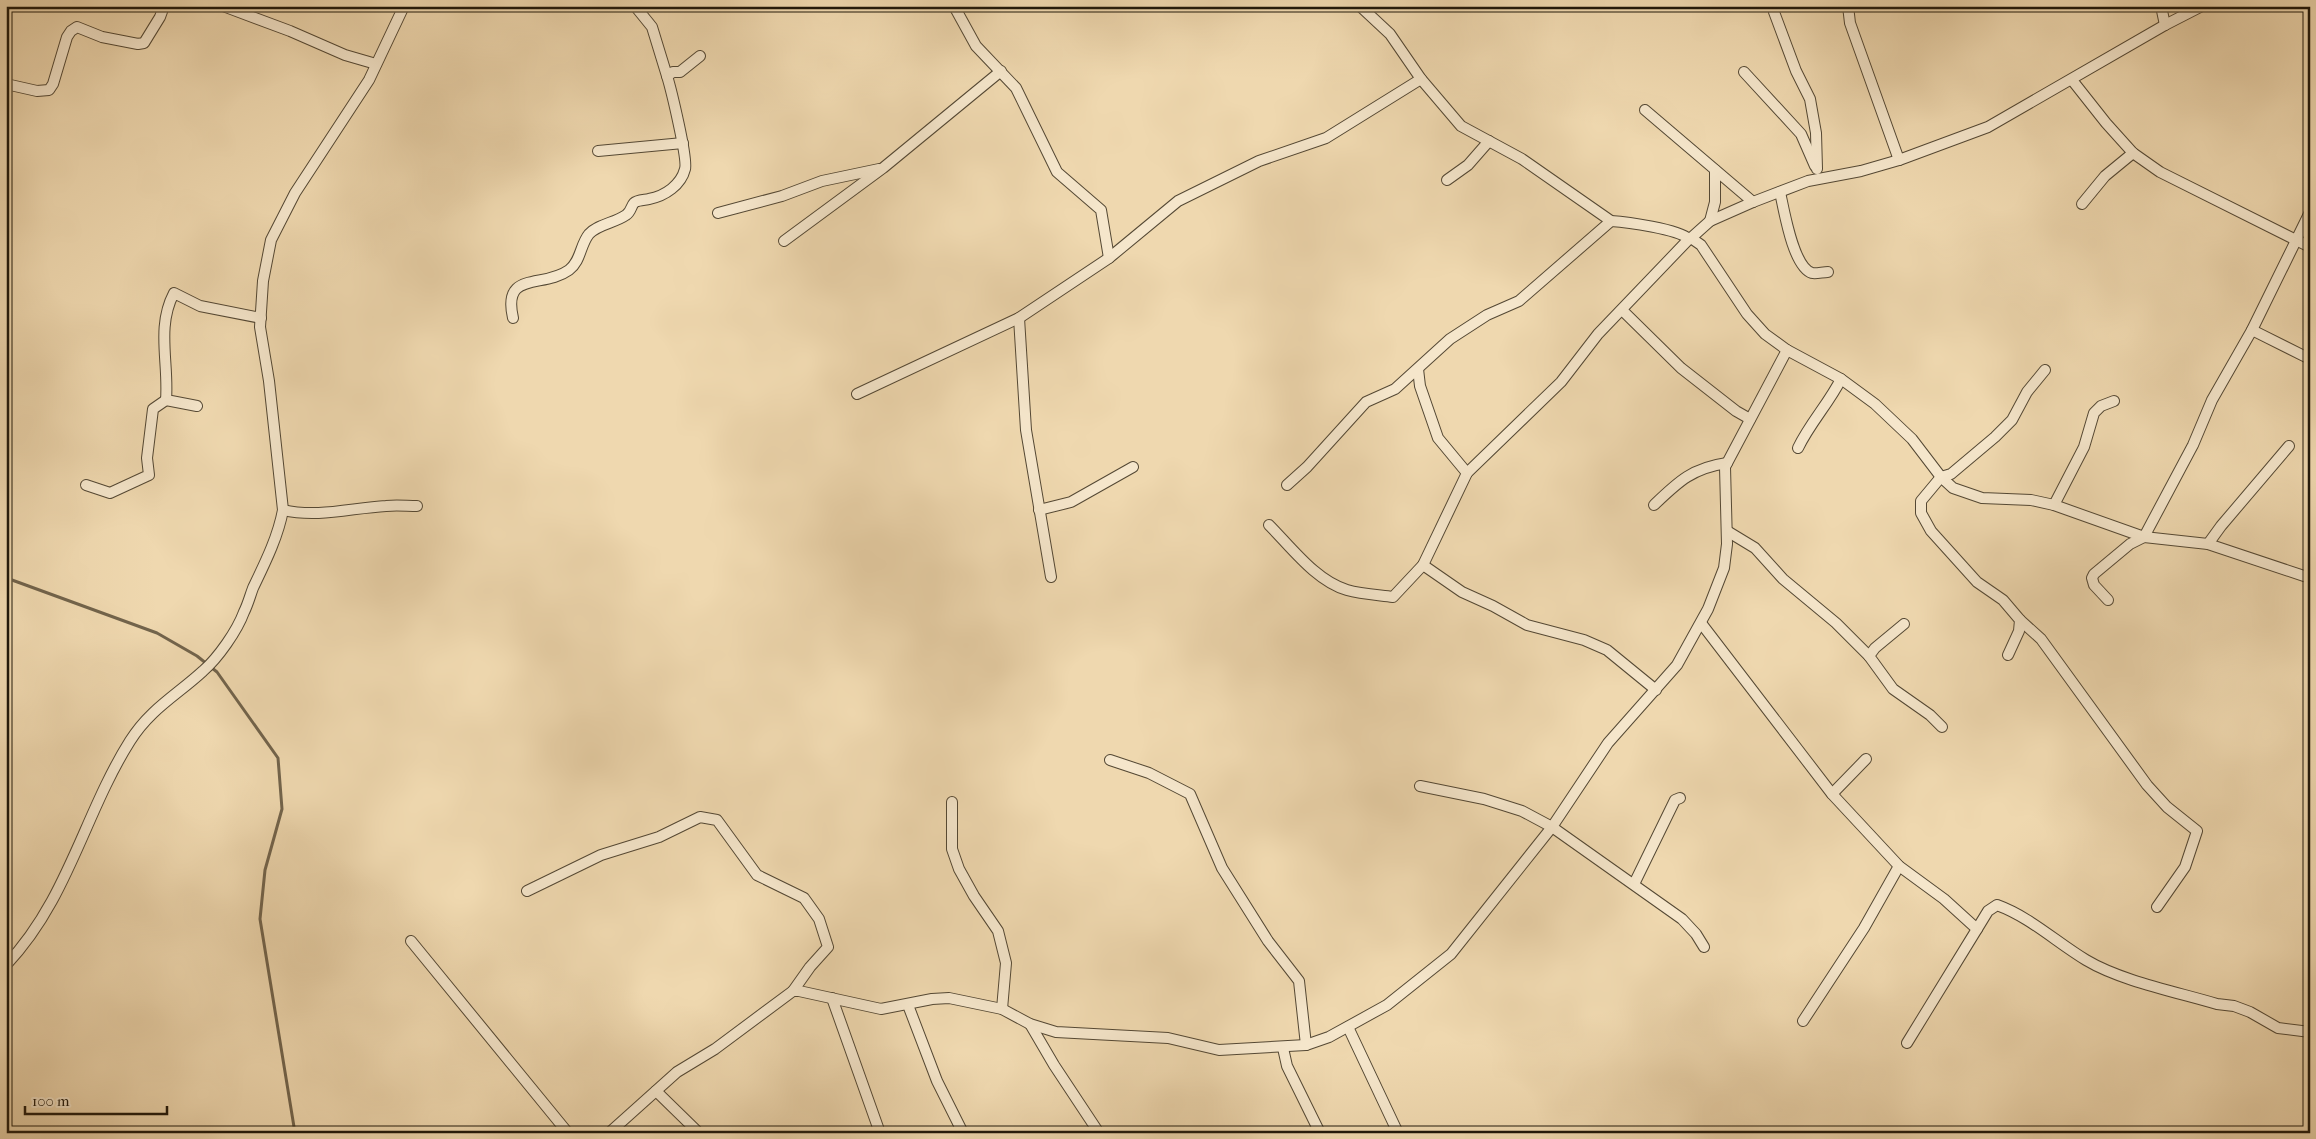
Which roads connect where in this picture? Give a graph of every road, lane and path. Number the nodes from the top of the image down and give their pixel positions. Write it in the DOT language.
graph roads {
  1 [pos="164,6"];
  2 [pos="224,6"];
  3 [pos="404,6"];
  4 [pos="635,6"];
  5 [pos="954,6"];
  6 [pos="1360,6"];
  7 [pos="1848,6"];
  8 [pos="2162,6"];
  9 [pos="2202,6"];
  10 [pos="1774,12"];
  11 [pos="2165,25"];
  12 [pos="700,56"];
  13 [pos="376,64"];
  14 [pos="1001,71"];
  15 [pos="1744,72"];
  16 [pos="667,76"];
  17 [pos="1421,79"];
  18 [pos="2072,80"];
  19 [pos="6,84"];
  20 [pos="1645,110"];
  21 [pos="1489,141"];
  22 [pos="683,143"];
  23 [pos="598,151"];
  24 [pos="2133,153"];
  25 [pos="1899,160"];
  26 [pos="883,168"];
  27 [pos="1817,169"];
  28 [pos="1715,170"];
  29 [pos="1447,180"];
  30 [pos="1808,181"];
  31 [pos="1780,192"];
  32 [pos="1753,202"];
  33 [pos="2082,204"];
  34 [pos="2310,212"];
  35 [pos="718,213"];
  36 [pos="1611,221"];
  37 [pos="1710,221"];
  38 [pos="1690,238"];
  39 [pos="784,241"];
  40 [pos="2298,241"];
  41 [pos="2310,247"];
  42 [pos="1109,258"];
  43 [pos="1828,272"];
  44 [pos="1622,310"];
  45 [pos="261,318"];
  46 [pos="513,318"];
  47 [pos="1019,318"];
  48 [pos="2252,330"];
  49 [pos="1787,350"];
  50 [pos="2310,359"];
  51 [pos="1418,369"];
  52 [pos="2045,370"];
  53 [pos="1841,379"];
  54 [pos="857,394"];
  55 [pos="166,400"];
  56 [pos="2114,402"];
  57 [pos="197,406"];
  58 [pos="1750,419"];
  59 [pos="2288,446"];
  60 [pos="1798,448"];
  61 [pos="1727,464"];
  62 [pos="1133,467"];
  63 [pos="1467,473"];
  64 [pos="1941,477"];
  65 [pos="86,485"];
  66 [pos="1287,485"];
  67 [pos="1654,505"];
  68 [pos="2054,505"];
  69 [pos="417,506"];
  70 [pos="283,510"];
  71 [pos="1039,510"];
  72 [pos="1269,525"];
  73 [pos="1727,531"];
  74 [pos="2144,537"];
  75 [pos="2208,544"];
  76 [pos="1423,565"];
  77 [pos="1051,577"];
  78 [pos="2310,578"];
  79 [pos="2108,600"];
  80 [pos="2020,620"];
  81 [pos="1701,623"];
  82 [pos="1904,624"];
  83 [pos="2008,655"];
  84 [pos="1869,656"];
  85 [pos="1656,690"];
  86 [pos="1942,727"];
  87 [pos="1866,759"];
  88 [pos="1110,760"];
  89 [pos="1420,786"];
  90 [pos="1832,794"];
  91 [pos="1680,798"];
  92 [pos="952,802"];
  93 [pos="1552,827"];
  94 [pos="1899,866"];
  95 [pos="1634,884"];
  96 [pos="527,891"];
  97 [pos="2157,906"];
  98 [pos="1977,929"];
  99 [pos="411,941"];
  100 [pos="1704,946"];
  101 [pos="6,965"];
  102 [pos="793,991"];
  103 [pos="832,998"];
  104 [pos="908,1005"];
  105 [pos="1002,1009"];
  106 [pos="1803,1021"];
  107 [pos="1030,1024"];
  108 [pos="1348,1027"];
  109 [pos="2310,1032"];
  110 [pos="1907,1043"];
  111 [pos="1306,1045"];
  112 [pos="1283,1048"];
  113 [pos="656,1091"];
  114 [pos="568,1133"];
  115 [pos="609,1133"];
  116 [pos="699,1133"];
  117 [pos="880,1133"];
  118 [pos="963,1133"];
  119 [pos="1099,1133"];
  120 [pos="1320,1133"];
  121 [pos="1398,1133"];
  1 -- 19 [label="street"];
  2 -- 13 [label="street"];
  3 -- 13 [label="street"];
  4 -- 16 [label="street"];
  5 -- 14 [label="street"];
  6 -- 17 [label="street"];
  7 -- 25 [label="street"];
  8 -- 11 [label="street"];
  9 -- 11 [label="street"];
  10 -- 27 [label="street"];
  11 -- 18 [label="street"];
  12 -- 16 [label="street"];
  13 -- 45 [label="street"];
  14 -- 26 [label="street"];
  14 -- 42 [label="street"];
  15 -- 27 [label="street"];
  16 -- 22 [label="street"];
  17 -- 21 [label="street"];
  17 -- 42 [label="street"];
  18 -- 24 [label="street"];
  18 -- 25 [label="street"];
  20 -- 28 [label="street"];
  21 -- 29 [label="street"];
  21 -- 36 [label="street"];
  22 -- 23 [label="street"];
  22 -- 46 [label="street"];
  24 -- 33 [label="street"];
  24 -- 40 [label="street"];
  25 -- 30 [label="street"];
  26 -- 35 [label="street"];
  26 -- 39 [label="street"];
  27 -- 30 [label="street"];
  28 -- 32 [label="street"];
  28 -- 37 [label="street"];
  30 -- 31 [label="street"];
  31 -- 32 [label="street"];
  31 -- 43 [label="street"];
  32 -- 37 [label="street"];
  34 -- 40 [label="street"];
  36 -- 38 [label="street"];
  36 -- 51 [label="street"];
  37 -- 38 [label="street"];
  38 -- 44 [label="street"];
  38 -- 49 [label="street"];
  40 -- 41 [label="street"];
  40 -- 48 [label="street"];
  42 -- 47 [label="street"];
  44 -- 58 [label="street"];
  44 -- 63 [label="street"];
  45 -- 55 [label="street"];
  45 -- 70 [label="street"];
  47 -- 54 [label="street"];
  47 -- 71 [label="street"];
  48 -- 50 [label="street"];
  48 -- 74 [label="street"];
  49 -- 53 [label="street"];
  49 -- 58 [label="street"];
  51 -- 63 [label="street"];
  51 -- 66 [label="street"];
  52 -- 64 [label="street"];
  53 -- 60 [label="street"];
  53 -- 64 [label="street"];
  55 -- 57 [label="street"];
  55 -- 65 [label="street"];
  56 -- 68 [label="street"];
  58 -- 61 [label="street"];
  59 -- 75 [label="street"];
  61 -- 67 [label="street"];
  61 -- 73 [label="street"];
  62 -- 71 [label="street"];
  63 -- 76 [label="street"];
  64 -- 68 [label="street"];
  64 -- 80 [label="street"];
  68 -- 74 [label="street"];
  69 -- 70 [label="street"];
  70 -- 101 [label="street"];
  71 -- 77 [label="street"];
  72 -- 76 [label="street"];
  73 -- 81 [label="street"];
  73 -- 84 [label="street"];
  74 -- 75 [label="street"];
  74 -- 79 [label="street"];
  75 -- 78 [label="street"];
  76 -- 85 [label="street"];
  80 -- 83 [label="street"];
  80 -- 97 [label="street"];
  81 -- 85 [label="street"];
  81 -- 90 [label="street"];
  82 -- 84 [label="street"];
  84 -- 86 [label="street"];
  85 -- 93 [label="street"];
  87 -- 90 [label="street"];
  88 -- 111 [label="street"];
  89 -- 93 [label="street"];
  90 -- 94 [label="street"];
  91 -- 95 [label="street"];
  92 -- 105 [label="street"];
  93 -- 95 [label="street"];
  93 -- 108 [label="street"];
  94 -- 98 [label="street"];
  94 -- 106 [label="street"];
  95 -- 100 [label="street"];
  96 -- 102 [label="street"];
  98 -- 109 [label="street"];
  98 -- 110 [label="street"];
  99 -- 114 [label="street"];
  102 -- 103 [label="street"];
  102 -- 113 [label="street"];
  103 -- 104 [label="street"];
  103 -- 117 [label="street"];
  104 -- 105 [label="street"];
  104 -- 118 [label="street"];
  105 -- 107 [label="street"];
  107 -- 112 [label="street"];
  107 -- 119 [label="street"];
  108 -- 111 [label="street"];
  108 -- 121 [label="street"];
  111 -- 112 [label="street"];
  112 -- 120 [label="street"];
  113 -- 115 [label="street"];
  113 -- 116 [label="street"];
}
